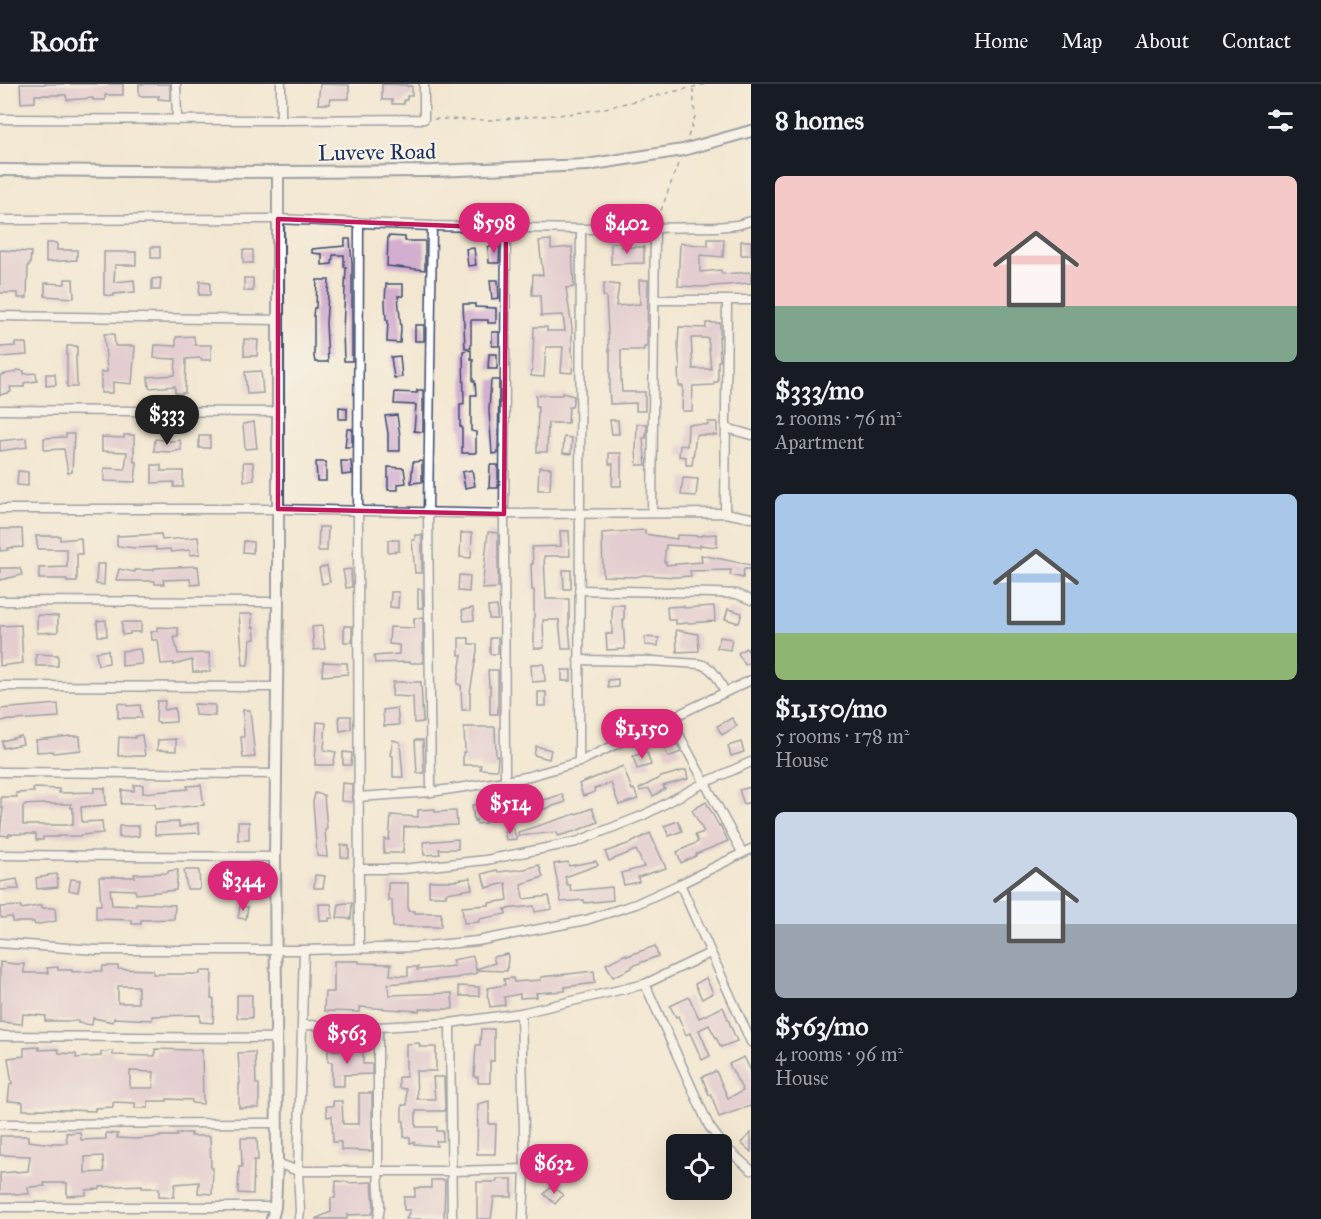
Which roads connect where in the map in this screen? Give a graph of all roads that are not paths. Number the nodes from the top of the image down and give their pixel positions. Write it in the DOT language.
graph roads {
  1 [pos="176,84"];
  2 [pos="281,84"];
  3 [pos="424,84"];
  4 [pos="0,119"];
  5 [pos="177,120"];
  6 [pos="280,120"];
  7 [pos="751,131"];
  8 [pos="0,170"];
  9 [pos="278,172"];
  10 [pos="278,219"];
  11 [pos="0,220"];
  12 [pos="751,221"];
  13 [pos="359,224"];
  14 [pos="432,226"];
  15 [pos="506,228"];
  16 [pos="655,228"];
  17 [pos="581,229"];
  18 [pos="655,300"];
  19 [pos="751,300"];
  20 [pos="727,301"];
  21 [pos="0,316"];
  22 [pos="278,320"];
  23 [pos="0,410"];
  24 [pos="278,412"];
  25 [pos="726,428"];
  26 [pos="751,435"];
  27 [pos="0,509"];
  28 [pos="278,509"];
  29 [pos="358,510"];
  30 [pos="428,513"];
  31 [pos="581,513"];
  32 [pos="652,513"];
  33 [pos="725,513"];
  34 [pos="504,514"];
  35 [pos="751,518"];
  36 [pos="579,590"];
  37 [pos="751,600"];
  38 [pos="0,601"];
  39 [pos="279,602"];
  40 [pos="578,660"];
  41 [pos="751,680"];
  42 [pos="0,686"];
  43 [pos="277,687"];
  44 [pos="725,692"];
  45 [pos="670,718"];
  46 [pos="579,762"];
  47 [pos="751,762"];
  48 [pos="0,772"];
  49 [pos="276,774"];
  50 [pos="505,781"];
  51 [pos="704,783"];
  52 [pos="431,792"];
  53 [pos="358,797"];
  54 [pos="747,850"];
  55 [pos="0,855"];
  56 [pos="275,857"];
  57 [pos="358,869"];
  58 [pos="680,884"];
  59 [pos="0,943"];
  60 [pos="359,948"];
  61 [pos="275,949"];
  62 [pos="304,950"];
  63 [pos="710,953"];
  64 [pos="645,984"];
  65 [pos="521,1013"];
  66 [pos="450,1023"];
  67 [pos="303,1026"];
  68 [pos="378,1027"];
  69 [pos="0,1036"];
  70 [pos="276,1038"];
  71 [pos="751,1042"];
  72 [pos="276,1123"];
  73 [pos="0,1124"];
  74 [pos="277,1163"];
  75 [pos="525,1169"];
  76 [pos="378,1170"];
  77 [pos="751,1170"];
  78 [pos="298,1171"];
  79 [pos="452,1171"];
  80 [pos="0,1207"];
  81 [pos="275,1207"];
  82 [pos="272,1219"];
  83 [pos="299,1219"];
  84 [pos="378,1219"];
  85 [pos="452,1219"];
  86 [pos="524,1219"];
  1 -- 5 [label="street"];
  2 -- 6 [label="street"];
  3 -- 6 [label="street"];
  4 -- 5 [label="street"];
  5 -- 6 [label="street"];
  7 -- 9 [label="street, Luveve Road"];
  8 -- 9 [label="street, Luveve Road"];
  9 -- 10 [label="street"];
  10 -- 11 [label="street"];
  10 -- 13 [label="street"];
  10 -- 22 [label="street"];
  12 -- 16 [label="street"];
  13 -- 14 [label="street"];
  13 -- 29 [label="street"];
  14 -- 15 [label="street"];
  14 -- 30 [label="street"];
  15 -- 17 [label="street"];
  15 -- 34 [label="street"];
  16 -- 17 [label="street"];
  16 -- 18 [label="street"];
  17 -- 31 [label="street"];
  18 -- 20 [label="street"];
  18 -- 32 [label="street"];
  19 -- 20 [label="street"];
  20 -- 25 [label="street"];
  21 -- 22 [label="street"];
  22 -- 24 [label="street"];
  23 -- 24 [label="street"];
  24 -- 28 [label="street"];
  25 -- 26 [label="street"];
  25 -- 33 [label="street"];
  27 -- 28 [label="street"];
  28 -- 29 [label="street"];
  28 -- 39 [label="street"];
  29 -- 30 [label="street"];
  29 -- 53 [label="street"];
  30 -- 34 [label="street"];
  30 -- 52 [label="street"];
  31 -- 32 [label="street"];
  31 -- 34 [label="street"];
  31 -- 36 [label="street"];
  32 -- 33 [label="street"];
  33 -- 35 [label="street"];
  34 -- 50 [label="street"];
  36 -- 37 [label="street"];
  36 -- 40 [label="street"];
  38 -- 39 [label="street"];
  39 -- 43 [label="street"];
  40 -- 44 [label="street"];
  40 -- 46 [label="street"];
  41 -- 44 [label="street"];
  42 -- 43 [label="street"];
  43 -- 49 [label="street"];
  44 -- 45 [label="street"];
  45 -- 46 [label="street"];
  45 -- 51 [label="street"];
  46 -- 50 [label="street"];
  47 -- 51 [label="street"];
  48 -- 49 [label="street"];
  49 -- 56 [label="street"];
  50 -- 52 [label="street"];
  51 -- 54 [label="street"];
  51 -- 57 [label="street"];
  52 -- 53 [label="street"];
  53 -- 57 [label="street"];
  54 -- 58 [label="street"];
  55 -- 56 [label="street"];
  56 -- 61 [label="street"];
  57 -- 60 [label="street"];
  58 -- 60 [label="street"];
  58 -- 63 [label="street"];
  59 -- 61 [label="street"];
  60 -- 62 [label="street"];
  61 -- 62 [label="street"];
  61 -- 70 [label="street"];
  62 -- 67 [label="street"];
  63 -- 64 [label="street"];
  63 -- 71 [label="street"];
  64 -- 65 [label="street"];
  64 -- 77 [label="street"];
  65 -- 66 [label="street"];
  65 -- 75 [label="street"];
  66 -- 68 [label="street"];
  66 -- 79 [label="street"];
  67 -- 68 [label="street"];
  67 -- 78 [label="street"];
  68 -- 76 [label="street"];
  69 -- 70 [label="street"];
  70 -- 72 [label="street"];
  72 -- 73 [label="street"];
  72 -- 74 [label="street"];
  74 -- 78 [label="street"];
  74 -- 81 [label="street"];
  75 -- 79 [label="street"];
  75 -- 86 [label="street"];
  76 -- 78 [label="street"];
  76 -- 79 [label="street"];
  76 -- 84 [label="street"];
  78 -- 83 [label="street"];
  79 -- 85 [label="street"];
  80 -- 81 [label="street"];
  81 -- 82 [label="street"];
}
